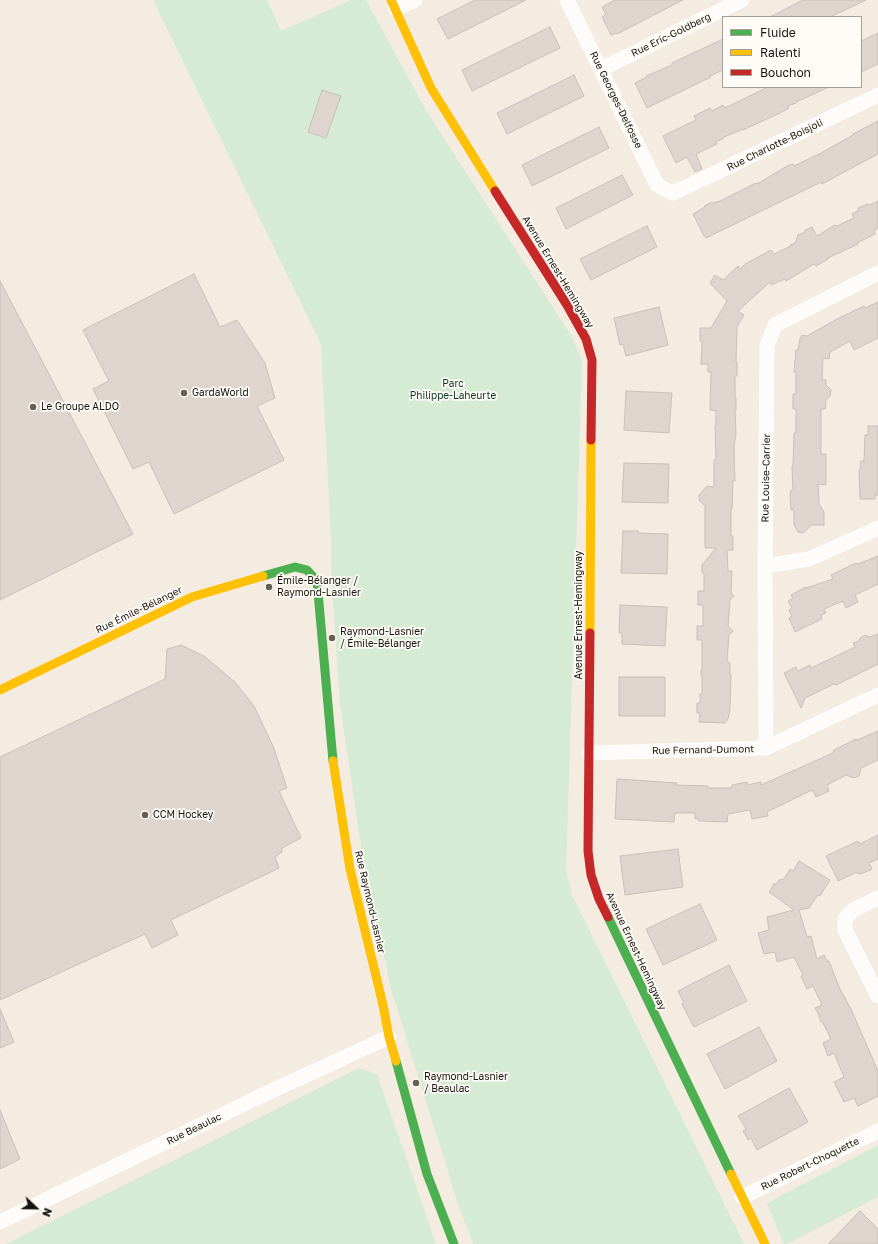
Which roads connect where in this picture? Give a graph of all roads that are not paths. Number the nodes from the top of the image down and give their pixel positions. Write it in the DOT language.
graph roads {
  1 [pos="415,0"];
  2 [pos="568,0"];
  3 [pos="742,0"];
  4 [pos="393,5"];
  5 [pos="601,69"];
  6 [pos="878,95"];
  7 [pos="672,192"];
  8 [pos="878,273"];
  9 [pos="878,528"];
  10 [pos="765,566"];
  11 [pos="295,567"];
  12 [pos="0,690"];
  13 [pos="878,695"];
  14 [pos="766,748"];
  15 [pos="589,753"];
  16 [pos="878,898"];
  17 [pos="878,996"];
  18 [pos="388,1037"];
  19 [pos="878,1131"];
  20 [pos="742,1197"];
  21 [pos="0,1222"];
  22 [pos="454,1244"];
  23 [pos="765,1244"];
  1 -- 4 [label="street"];
  2 -- 5 [label="street, Rue Georges-Delfosse"];
  3 -- 5 [label="street, Rue Eric-Goldberg"];
  4 -- 15 [label="street, Avenue Ernest-Hemingway"];
  5 -- 7 [label="street, Rue Georges-Delfosse"];
  6 -- 7 [label="street, Rue Charlotte-Boisjoli"];
  8 -- 10 [label="street, Rue Louise-Carrier"];
  9 -- 10 [label="street"];
  10 -- 14 [label="street, Rue Louise-Carrier"];
  11 -- 12 [label="street, Rue Émile-Bélanger"];
  11 -- 18 [label="street, Rue Raymond-Lasnier"];
  13 -- 14 [label="street, Rue Fernand-Dumont"];
  14 -- 15 [label="street, Rue Fernand-Dumont"];
  15 -- 20 [label="street, Avenue Ernest-Hemingway"];
  16 -- 17 [label="street"];
  18 -- 21 [label="street, Rue Beaulac"];
  18 -- 22 [label="street, Rue Raymond-Lasnier"];
  19 -- 20 [label="street, Rue Robert-Choquette"];
  20 -- 23 [label="street, Avenue Ernest-Hemingway"];
}
